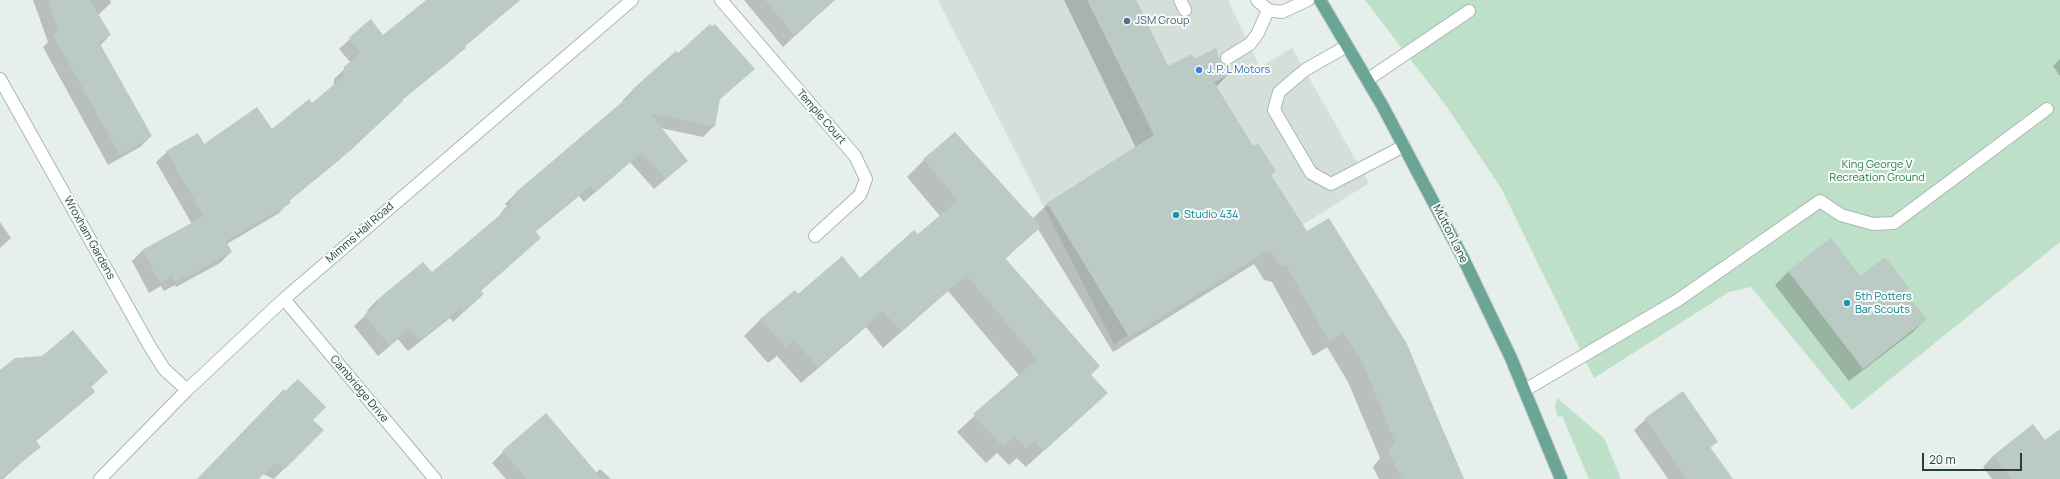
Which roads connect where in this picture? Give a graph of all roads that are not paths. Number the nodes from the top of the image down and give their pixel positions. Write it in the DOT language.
graph roads {
  1 [pos="632,0"];
  2 [pos="721,0"];
  3 [pos="1257,0"];
  4 [pos="1308,0"];
  5 [pos="1320,0"];
  6 [pos="1268,10"];
  7 [pos="1470,11"];
  8 [pos="1348,46"];
  9 [pos="1227,58"];
  10 [pos="0,79"];
  11 [pos="1367,80"];
  12 [pos="2047,109"];
  13 [pos="1404,146"];
  14 [pos="815,236"];
  15 [pos="284,298"];
  16 [pos="187,390"];
  17 [pos="1525,390"];
  18 [pos="100,479"];
  19 [pos="435,479"];
  20 [pos="1561,479"];
  1 -- 15 [label="street, Mimms Hall Road"];
  2 -- 14 [label="street, Temple Court"];
  3 -- 6 [label="street"];
  4 -- 6 [label="street"];
  5 -- 8 [label="main road, Mutton Lane"];
  6 -- 9 [label="street"];
  7 -- 11 [label="street"];
  8 -- 11 [label="main road, Mutton Lane"];
  8 -- 13 [label="street"];
  10 -- 16 [label="street, Wroxham Gardens"];
  11 -- 13 [label="main road, Mutton Lane"];
  12 -- 17 [label="street"];
  13 -- 17 [label="main road, Mutton Lane"];
  15 -- 16 [label="street, Mimms Hall Road"];
  15 -- 19 [label="street, Cambridge Drive"];
  16 -- 18 [label="street, Mimms Hall Road"];
  17 -- 20 [label="main road, Mutton Lane"];
}
